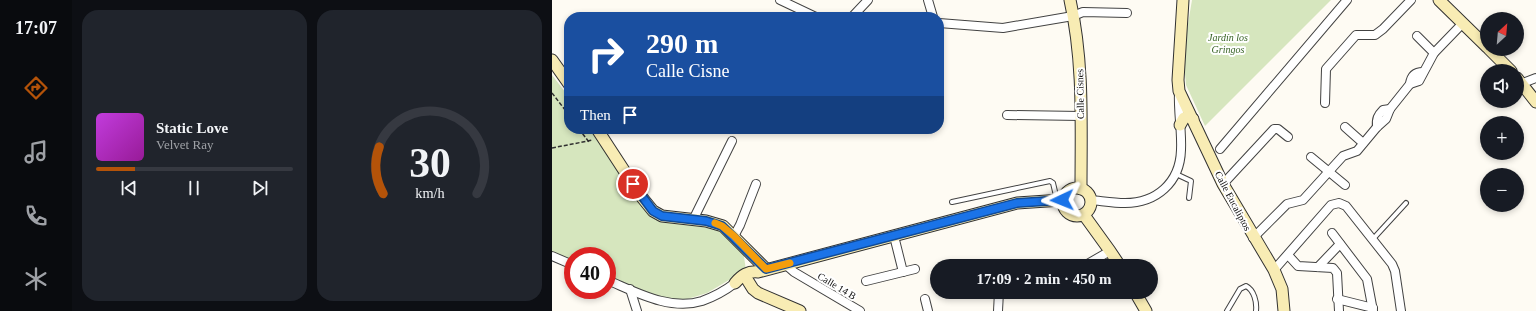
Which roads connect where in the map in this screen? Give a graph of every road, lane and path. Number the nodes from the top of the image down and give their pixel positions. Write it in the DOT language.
graph roads {
  1 [pos="780,0"];
  2 [pos="868,0"];
  3 [pos="928,0"];
  4 [pos="1070,0"];
  5 [pos="1178,0"];
  6 [pos="1183,0"];
  7 [pos="1189,0"];
  8 [pos="1347,0"];
  9 [pos="1411,0"];
  10 [pos="1439,0"];
  11 [pos="805,12"];
  12 [pos="857,12"];
  13 [pos="932,12"];
  14 [pos="1127,13"];
  15 [pos="1073,16"];
  16 [pos="944,23"];
  17 [pos="1463,23"];
  18 [pos="1417,36"];
  19 [pos="1180,38"];
  20 [pos="1480,40"];
  21 [pos="1434,53"];
  22 [pos="1496,56"];
  23 [pos="552,60"];
  24 [pos="1504,64"];
  25 [pos="564,77"];
  26 [pos="1536,78"];
  27 [pos="1524,80"];
  28 [pos="1524,86"];
  29 [pos="1179,91"];
  30 [pos="552,93"];
  31 [pos="1536,102"];
  32 [pos="1325,103"];
  33 [pos="564,109"];
  34 [pos="1007,115"];
  35 [pos="1081,116"];
  36 [pos="1193,119"];
  37 [pos="1180,125"];
  38 [pos="1345,127"];
  39 [pos="583,134"];
  40 [pos="600,134"];
  41 [pos="1288,137"];
  42 [pos="732,141"];
  43 [pos="589,142"];
  44 [pos="1363,143"];
  45 [pos="552,144"];
  46 [pos="556,147"];
  47 [pos="552,148"];
  48 [pos="1220,149"];
  49 [pos="1311,157"];
  50 [pos="1329,172"];
  51 [pos="1176,174"];
  52 [pos="756,184"];
  53 [pos="1223,184"];
  54 [pos="1345,185"];
  55 [pos="1081,189"];
  56 [pos="1189,198"];
  57 [pos="1060,200"];
  58 [pos="1091,200"];
  59 [pos="952,202"];
  60 [pos="1406,204"];
  61 [pos="1084,215"];
  62 [pos="693,220"];
  63 [pos="1332,233"];
  64 [pos="734,236"];
  65 [pos="894,236"];
  66 [pos="1253,238"];
  67 [pos="1373,239"];
  68 [pos="1340,244"];
  69 [pos="1110,251"];
  70 [pos="1288,255"];
  71 [pos="552,256"];
  72 [pos="1096,259"];
  73 [pos="1115,259"];
  74 [pos="564,261"];
  75 [pos="785,264"];
  76 [pos="1318,267"];
  77 [pos="915,269"];
  78 [pos="762,270"];
  79 [pos="1274,270"];
  80 [pos="903,272"];
  81 [pos="748,281"];
  82 [pos="866,282"];
  83 [pos="735,283"];
  84 [pos="616,284"];
  85 [pos="630,289"];
  86 [pos="925,299"];
  87 [pos="999,299"];
  88 [pos="1139,299"];
  89 [pos="1337,299"];
  90 [pos="1373,309"];
  91 [pos="637,311"];
  92 [pos="800,311"];
  93 [pos="860,311"];
  94 [pos="928,311"];
  95 [pos="998,311"];
  96 [pos="1146,311"];
  97 [pos="1228,311"];
  98 [pos="1256,311"];
  99 [pos="1284,311"];
  100 [pos="1339,311"];
  101 [pos="1402,311"];
  1 -- 11 [label="street"];
  2 -- 12 [label="street"];
  3 -- 13 [label="street"];
  4 -- 15 [label="main road, Calle Cisnes"];
  5 -- 19 [label="main road"];
  6 -- 19 [label="main road"];
  7 -- 19 [label="main road"];
  8 -- 48 [label="street"];
  9 -- 32 [label="street"];
  10 -- 17 [label="main road"];
  14 -- 15 [label="street"];
  15 -- 16 [label="street"];
  15 -- 35 [label="main road, Calle Cisnes"];
  17 -- 20 [label="main road"];
  17 -- 21 [label="street"];
  18 -- 21 [label="street"];
  19 -- 29 [label="main road"];
  21 -- 44 [label="street"];
  22 -- 24 [label="main road"];
  23 -- 25 [label="main road"];
  26 -- 27 [label="street"];
  28 -- 31 [label="main road"];
  29 -- 36 [label="main road, Calle Eucaliptos"];
  29 -- 37 [label="street"];
  30 -- 33 [label="path"];
  34 -- 35 [label="street"];
  35 -- 55 [label="main road, Calle Cisnes"];
  36 -- 37 [label="main road"];
  36 -- 53 [label="main road, Calle Eucaliptos"];
  37 -- 51 [label="street"];
  38 -- 44 [label="street"];
  39 -- 43 [label="path"];
  40 -- 43 [label="path"];
  40 -- 62 [label="main road"];
  41 -- 53 [label="street"];
  42 -- 62 [label="street"];
  43 -- 46 [label="path"];
  44 -- 50 [label="street"];
  45 -- 46 [label="path"];
  46 -- 47 [label="path"];
  49 -- 50 [label="street"];
  50 -- 54 [label="street"];
  50 -- 66 [label="street"];
  51 -- 56 [label="lane"];
  51 -- 58 [label="street"];
  52 -- 64 [label="street"];
  53 -- 66 [label="main road, Calle Eucaliptos"];
  55 -- 57 [label="main road"];
  55 -- 58 [label="main road"];
  57 -- 59 [label="lane"];
  57 -- 61 [label="main road"];
  57 -- 65 [label="main road"];
  58 -- 61 [label="main road"];
  60 -- 67 [label="lane"];
  61 -- 69 [label="main road"];
  62 -- 64 [label="main road"];
  63 -- 68 [label="street"];
  64 -- 78 [label="main road"];
  65 -- 75 [label="main road"];
  65 -- 80 [label="street"];
  66 -- 79 [label="main road, Calle Eucaliptos"];
  67 -- 70 [label="street"];
  67 -- 101 [label="street"];
  68 -- 76 [label="street"];
  68 -- 90 [label="street"];
  69 -- 72 [label="street"];
  69 -- 73 [label="main road"];
  70 -- 76 [label="street"];
  70 -- 79 [label="street"];
  71 -- 74 [label="street"];
  75 -- 78 [label="main road"];
  75 -- 93 [label="street, Calle 14 B"];
  76 -- 89 [label="street"];
  77 -- 80 [label="street"];
  78 -- 81 [label="main road"];
  78 -- 83 [label="main road"];
  79 -- 99 [label="main road, Calle Eucaliptos"];
  80 -- 82 [label="street"];
  81 -- 83 [label="main road"];
  81 -- 92 [label="main road"];
  83 -- 85 [label="street"];
  84 -- 85 [label="street"];
  85 -- 91 [label="street"];
  86 -- 94 [label="street"];
  87 -- 95 [label="street"];
  88 -- 96 [label="main road"];
  89 -- 90 [label="street"];
  89 -- 100 [label="street"];
  97 -- 98 [label="lane"];
}
